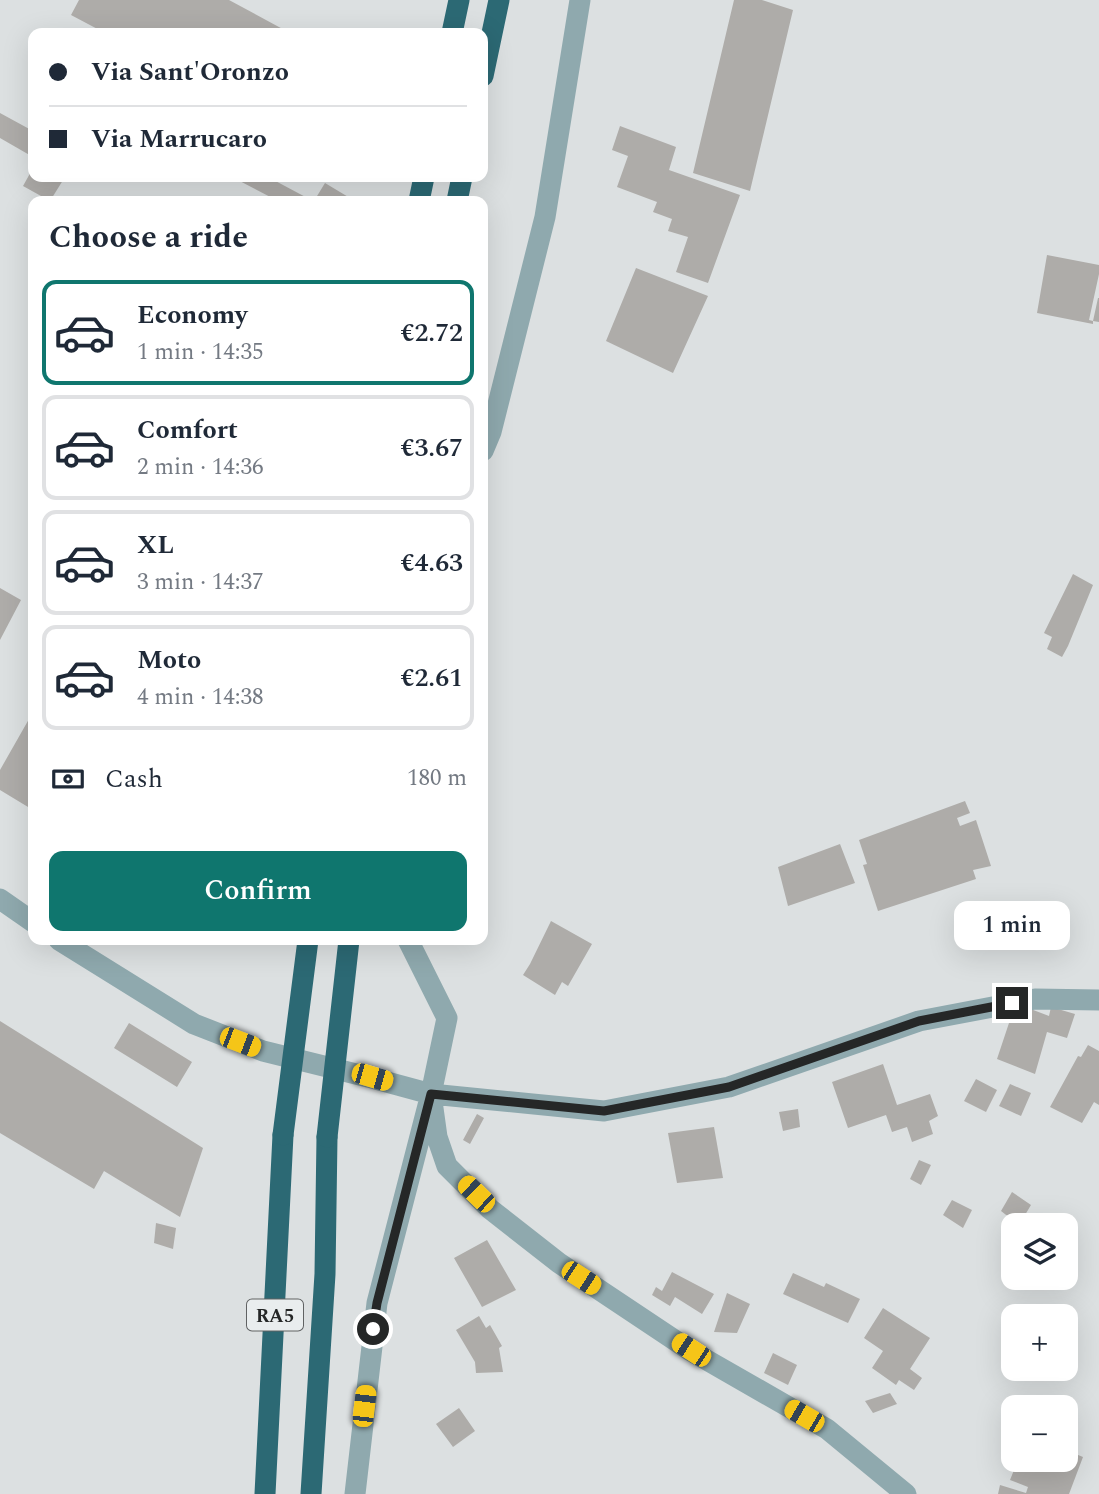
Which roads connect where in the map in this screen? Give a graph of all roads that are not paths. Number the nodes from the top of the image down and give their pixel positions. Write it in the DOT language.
graph roads {
  1 [pos="458,0"];
  2 [pos="499,0"];
  3 [pos="580,0"];
  4 [pos="453,28"];
  5 [pos="488,52"];
  6 [pos="488,439"];
  7 [pos="0,899"];
  8 [pos="28,919"];
  9 [pos="67,945"];
  10 [pos="307,945"];
  11 [pos="348,945"];
  12 [pos="410,945"];
  13 [pos="1099,1000"];
  14 [pos="431,1094"];
  15 [pos="265,1494"];
  16 [pos="311,1494"];
  17 [pos="355,1494"];
  18 [pos="906,1494"];
  1 -- 4 [label="highway"];
  2 -- 5 [label="highway"];
  3 -- 6 [label="street"];
  7 -- 8 [label="street"];
  9 -- 14 [label="street"];
  10 -- 15 [label="highway, RA5, bridge"];
  11 -- 16 [label="highway, RA5, bridge"];
  12 -- 14 [label="street"];
  13 -- 14 [label="street"];
  14 -- 17 [label="street"];
  14 -- 18 [label="street"];
}
